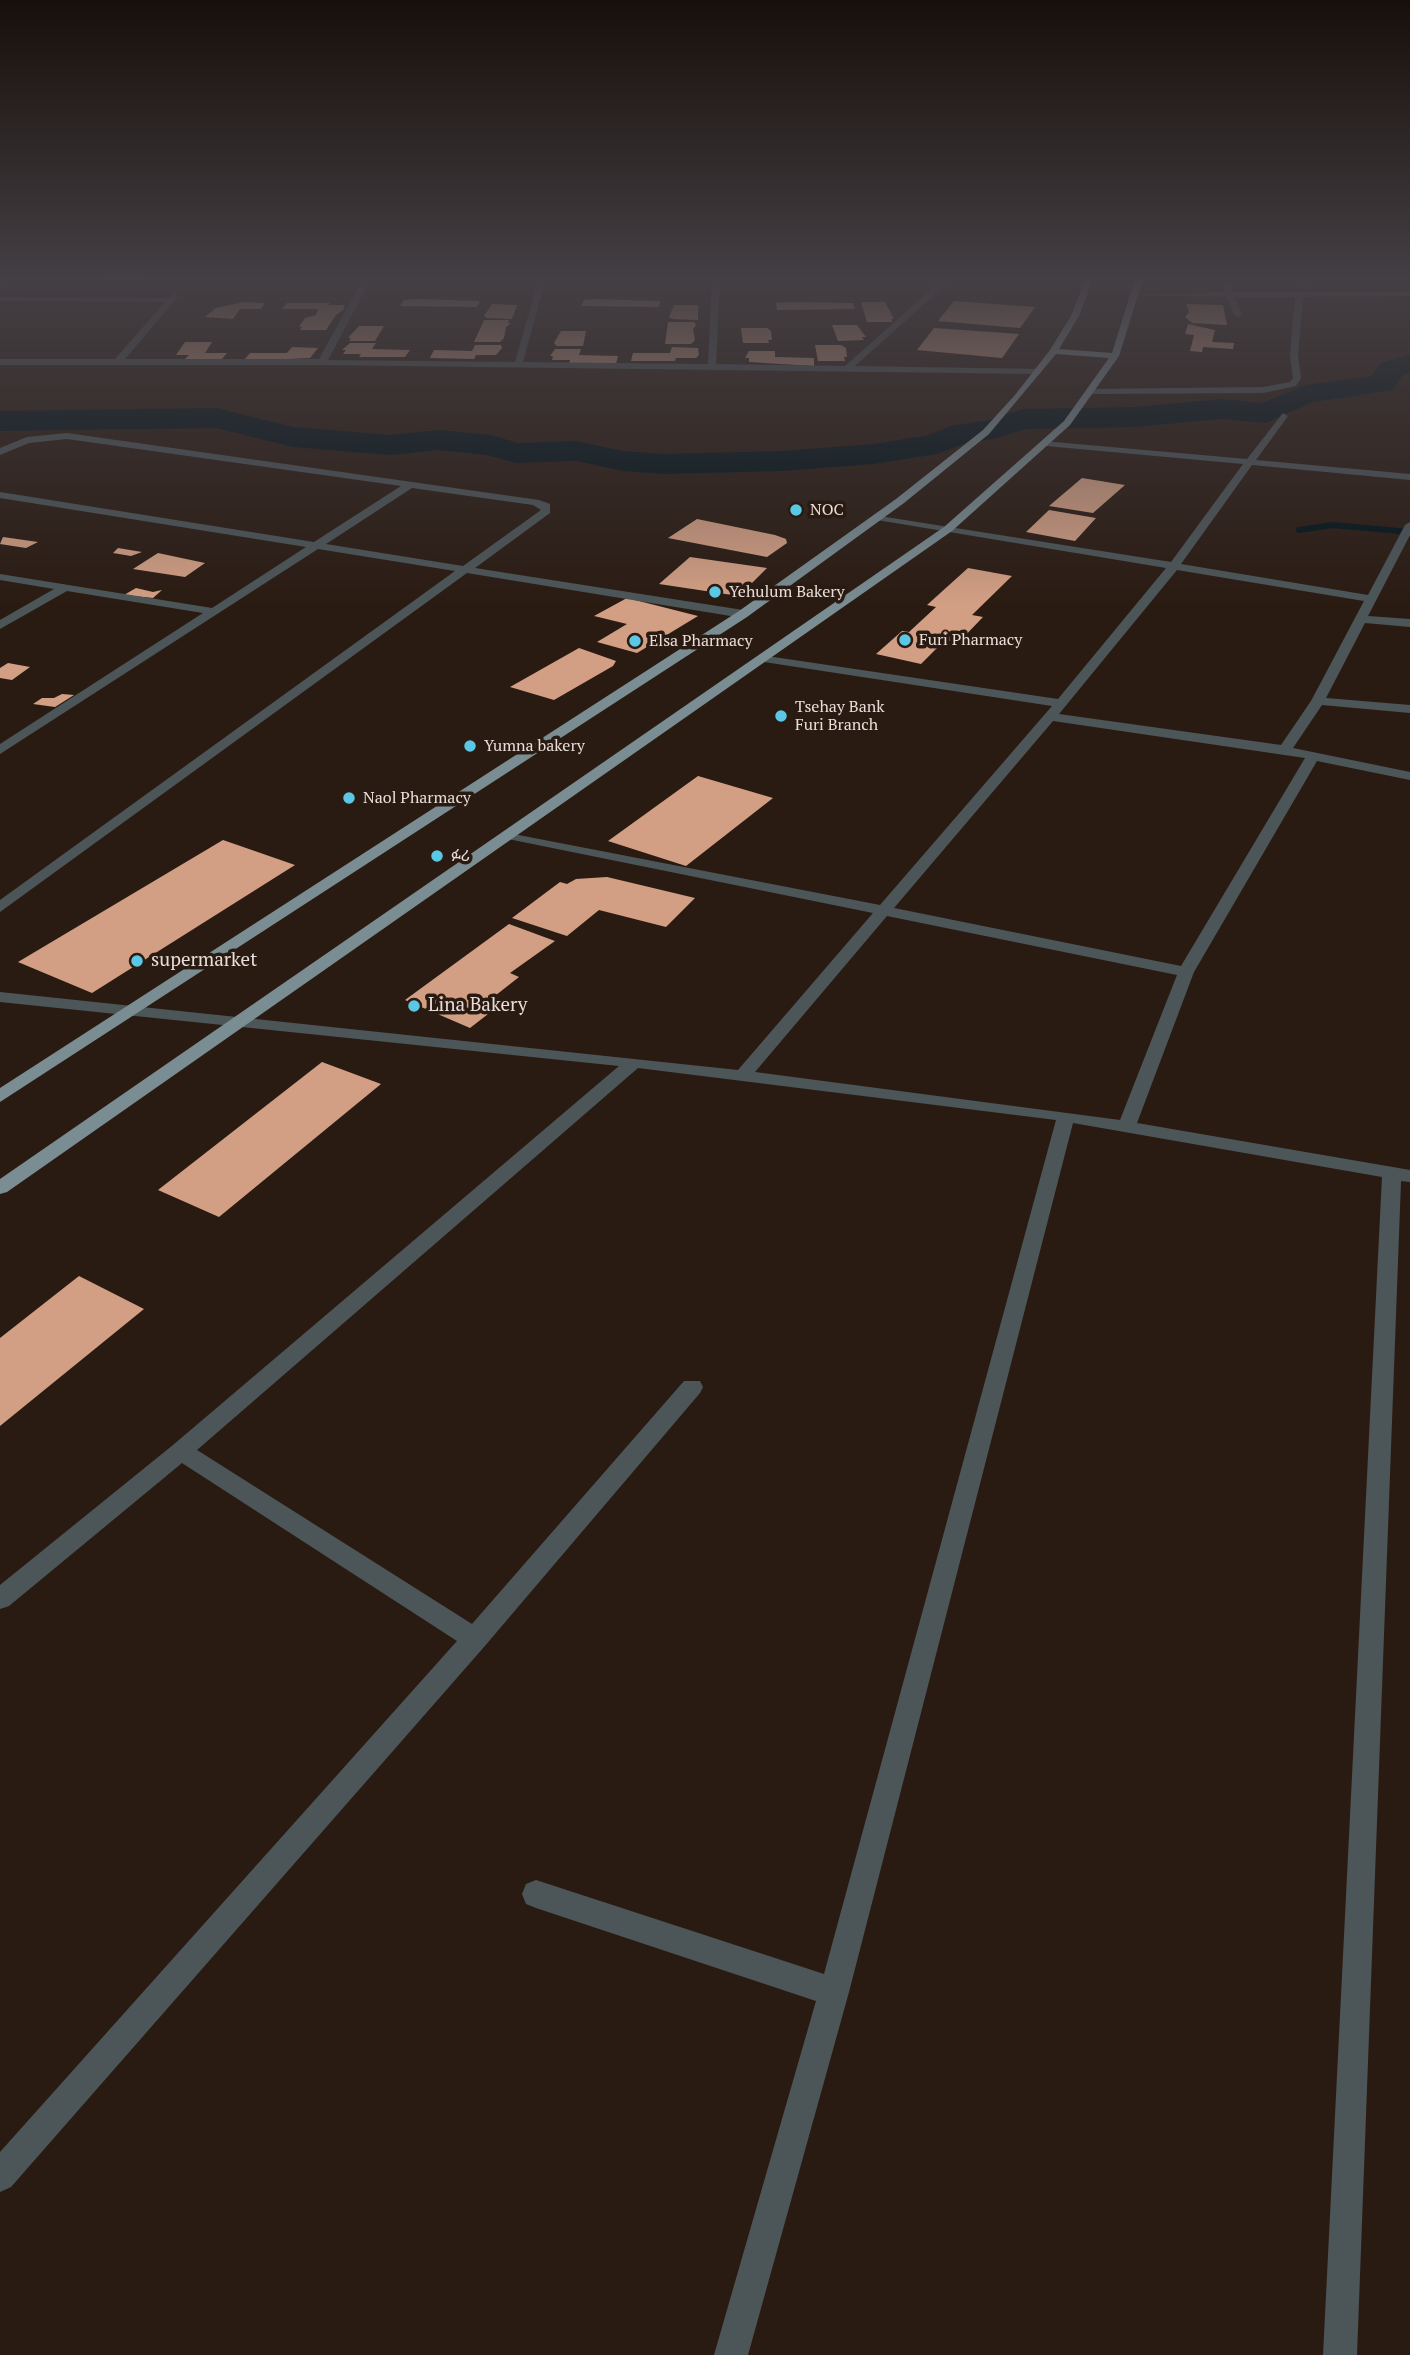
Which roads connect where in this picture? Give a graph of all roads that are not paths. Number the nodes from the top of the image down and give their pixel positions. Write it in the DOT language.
graph roads {
  1 [pos="1027,386"];
  2 [pos="1093,386"];
  3 [pos="1284,386"];
  4 [pos="1089,392"];
  5 [pos="1283,416"];
  6 [pos="1046,443"];
  7 [pos="0,452"];
  8 [pos="1250,461"];
  9 [pos="1410,477"];
  10 [pos="411,484"];
  11 [pos="0,495"];
  12 [pos="877,517"];
  13 [pos="1410,525"];
  14 [pos="948,529"];
  15 [pos="317,546"];
  16 [pos="1404,549"];
  17 [pos="1175,565"];
  18 [pos="470,569"];
  19 [pos="0,577"];
  20 [pos="66,587"];
  21 [pos="1371,599"];
  22 [pos="216,612"];
  23 [pos="743,614"];
  24 [pos="1361,619"];
  25 [pos="1410,623"];
  26 [pos="0,625"];
  27 [pos="764,659"];
  28 [pos="1318,701"];
  29 [pos="1061,703"];
  30 [pos="1410,709"];
  31 [pos="1050,716"];
  32 [pos="0,750"];
  33 [pos="1285,750"];
  34 [pos="1313,755"];
  35 [pos="1410,775"];
  36 [pos="508,835"];
  37 [pos="4,901"];
  38 [pos="885,911"];
  39 [pos="1186,972"];
  40 [pos="0,997"];
  41 [pos="135,1009"];
  42 [pos="237,1021"];
  43 [pos="634,1062"];
  44 [pos="742,1076"];
  45 [pos="0,1096"];
  46 [pos="1066,1116"];
  47 [pos="1126,1127"];
  48 [pos="1401,1175"];
  49 [pos="0,1188"];
  50 [pos="692,1387"];
  51 [pos="181,1451"];
  52 [pos="0,1599"];
  53 [pos="475,1639"];
  54 [pos="536,1894"];
  55 [pos="834,1992"];
  56 [pos="0,2176"];
  57 [pos="731,2355"];
  58 [pos="1339,2355"];
  1 -- 12 [label="main road"];
  2 -- 4 [label="main road"];
  3 -- 4 [label="street"];
  4 -- 6 [label="main road"];
  5 -- 8 [label="street"];
  6 -- 8 [label="street"];
  6 -- 14 [label="main road"];
  7 -- 10 [label="street"];
  8 -- 9 [label="street"];
  8 -- 17 [label="street"];
  10 -- 15 [label="street"];
  10 -- 18 [label="street"];
  11 -- 15 [label="street"];
  12 -- 14 [label="street"];
  12 -- 23 [label="main road"];
  13 -- 16 [label="street"];
  14 -- 17 [label="street"];
  14 -- 27 [label="main road"];
  15 -- 18 [label="street"];
  15 -- 22 [label="street"];
  16 -- 21 [label="street"];
  17 -- 21 [label="street"];
  17 -- 29 [label="street"];
  18 -- 23 [label="street"];
  18 -- 37 [label="street"];
  19 -- 20 [label="street"];
  20 -- 22 [label="street"];
  20 -- 26 [label="street"];
  21 -- 24 [label="street"];
  22 -- 32 [label="street"];
  23 -- 41 [label="main road"];
  24 -- 25 [label="street"];
  24 -- 28 [label="street"];
  27 -- 29 [label="street"];
  27 -- 36 [label="main road"];
  28 -- 30 [label="street"];
  28 -- 33 [label="street"];
  29 -- 31 [label="street"];
  31 -- 33 [label="street"];
  31 -- 38 [label="street"];
  33 -- 34 [label="street"];
  34 -- 35 [label="street"];
  34 -- 39 [label="street"];
  36 -- 38 [label="street"];
  36 -- 42 [label="main road"];
  38 -- 39 [label="street"];
  38 -- 44 [label="street"];
  39 -- 47 [label="street"];
  40 -- 41 [label="street"];
  41 -- 42 [label="street"];
  41 -- 45 [label="main road"];
  42 -- 43 [label="street"];
  42 -- 49 [label="main road"];
  43 -- 44 [label="street"];
  43 -- 51 [label="street"];
  44 -- 46 [label="street"];
  46 -- 47 [label="street"];
  46 -- 55 [label="street"];
  47 -- 48 [label="street"];
  48 -- 58 [label="street"];
  50 -- 53 [label="street"];
  51 -- 52 [label="street"];
  51 -- 53 [label="street"];
  53 -- 56 [label="street"];
  54 -- 55 [label="street"];
  55 -- 57 [label="street"];
}
